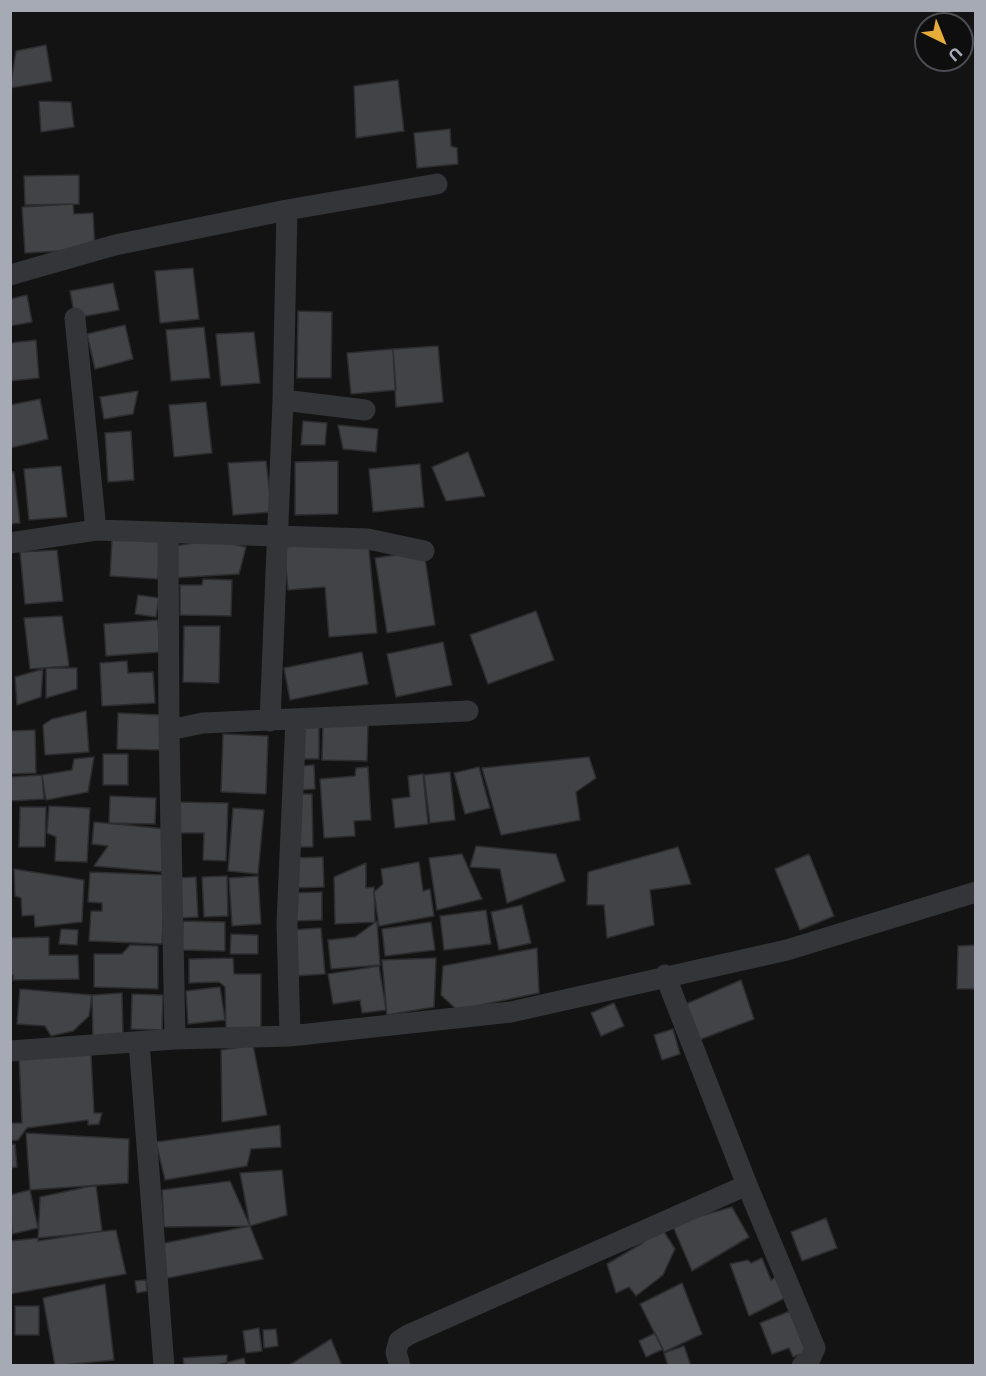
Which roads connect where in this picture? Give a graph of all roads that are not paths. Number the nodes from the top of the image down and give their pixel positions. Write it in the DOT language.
graph roads {
  1 [pos="437,184"];
  2 [pos="287,210"];
  3 [pos="10,275"];
  4 [pos="75,318"];
  5 [pos="283,400"];
  6 [pos="365,410"];
  7 [pos="96,530"];
  8 [pos="168,532"];
  9 [pos="277,537"];
  10 [pos="10,543"];
  11 [pos="424,550"];
  12 [pos="468,711"];
  13 [pos="296,719"];
  14 [pos="270,721"];
  15 [pos="169,730"];
  16 [pos="975,892"];
  17 [pos="664,975"];
  18 [pos="290,1036"];
  19 [pos="175,1039"];
  20 [pos="139,1042"];
  21 [pos="10,1051"];
  22 [pos="747,1185"];
  23 [pos="164,1365"];
  24 [pos="400,1365"];
  25 [pos="802,1365"];
  1 -- 2 [label="street"];
  2 -- 3 [label="street"];
  2 -- 5 [label="street"];
  4 -- 7 [label="street"];
  5 -- 6 [label="street"];
  5 -- 9 [label="street"];
  7 -- 8 [label="street"];
  7 -- 10 [label="street"];
  8 -- 9 [label="street"];
  8 -- 15 [label="street"];
  9 -- 11 [label="street"];
  9 -- 14 [label="street"];
  12 -- 13 [label="street"];
  13 -- 14 [label="street"];
  13 -- 18 [label="street"];
  14 -- 15 [label="street"];
  15 -- 19 [label="street"];
  16 -- 17 [label="street"];
  17 -- 18 [label="street"];
  17 -- 22 [label="street"];
  18 -- 19 [label="street"];
  19 -- 20 [label="street"];
  20 -- 21 [label="street"];
  20 -- 23 [label="street"];
  22 -- 24 [label="street"];
  22 -- 25 [label="street"];
}
